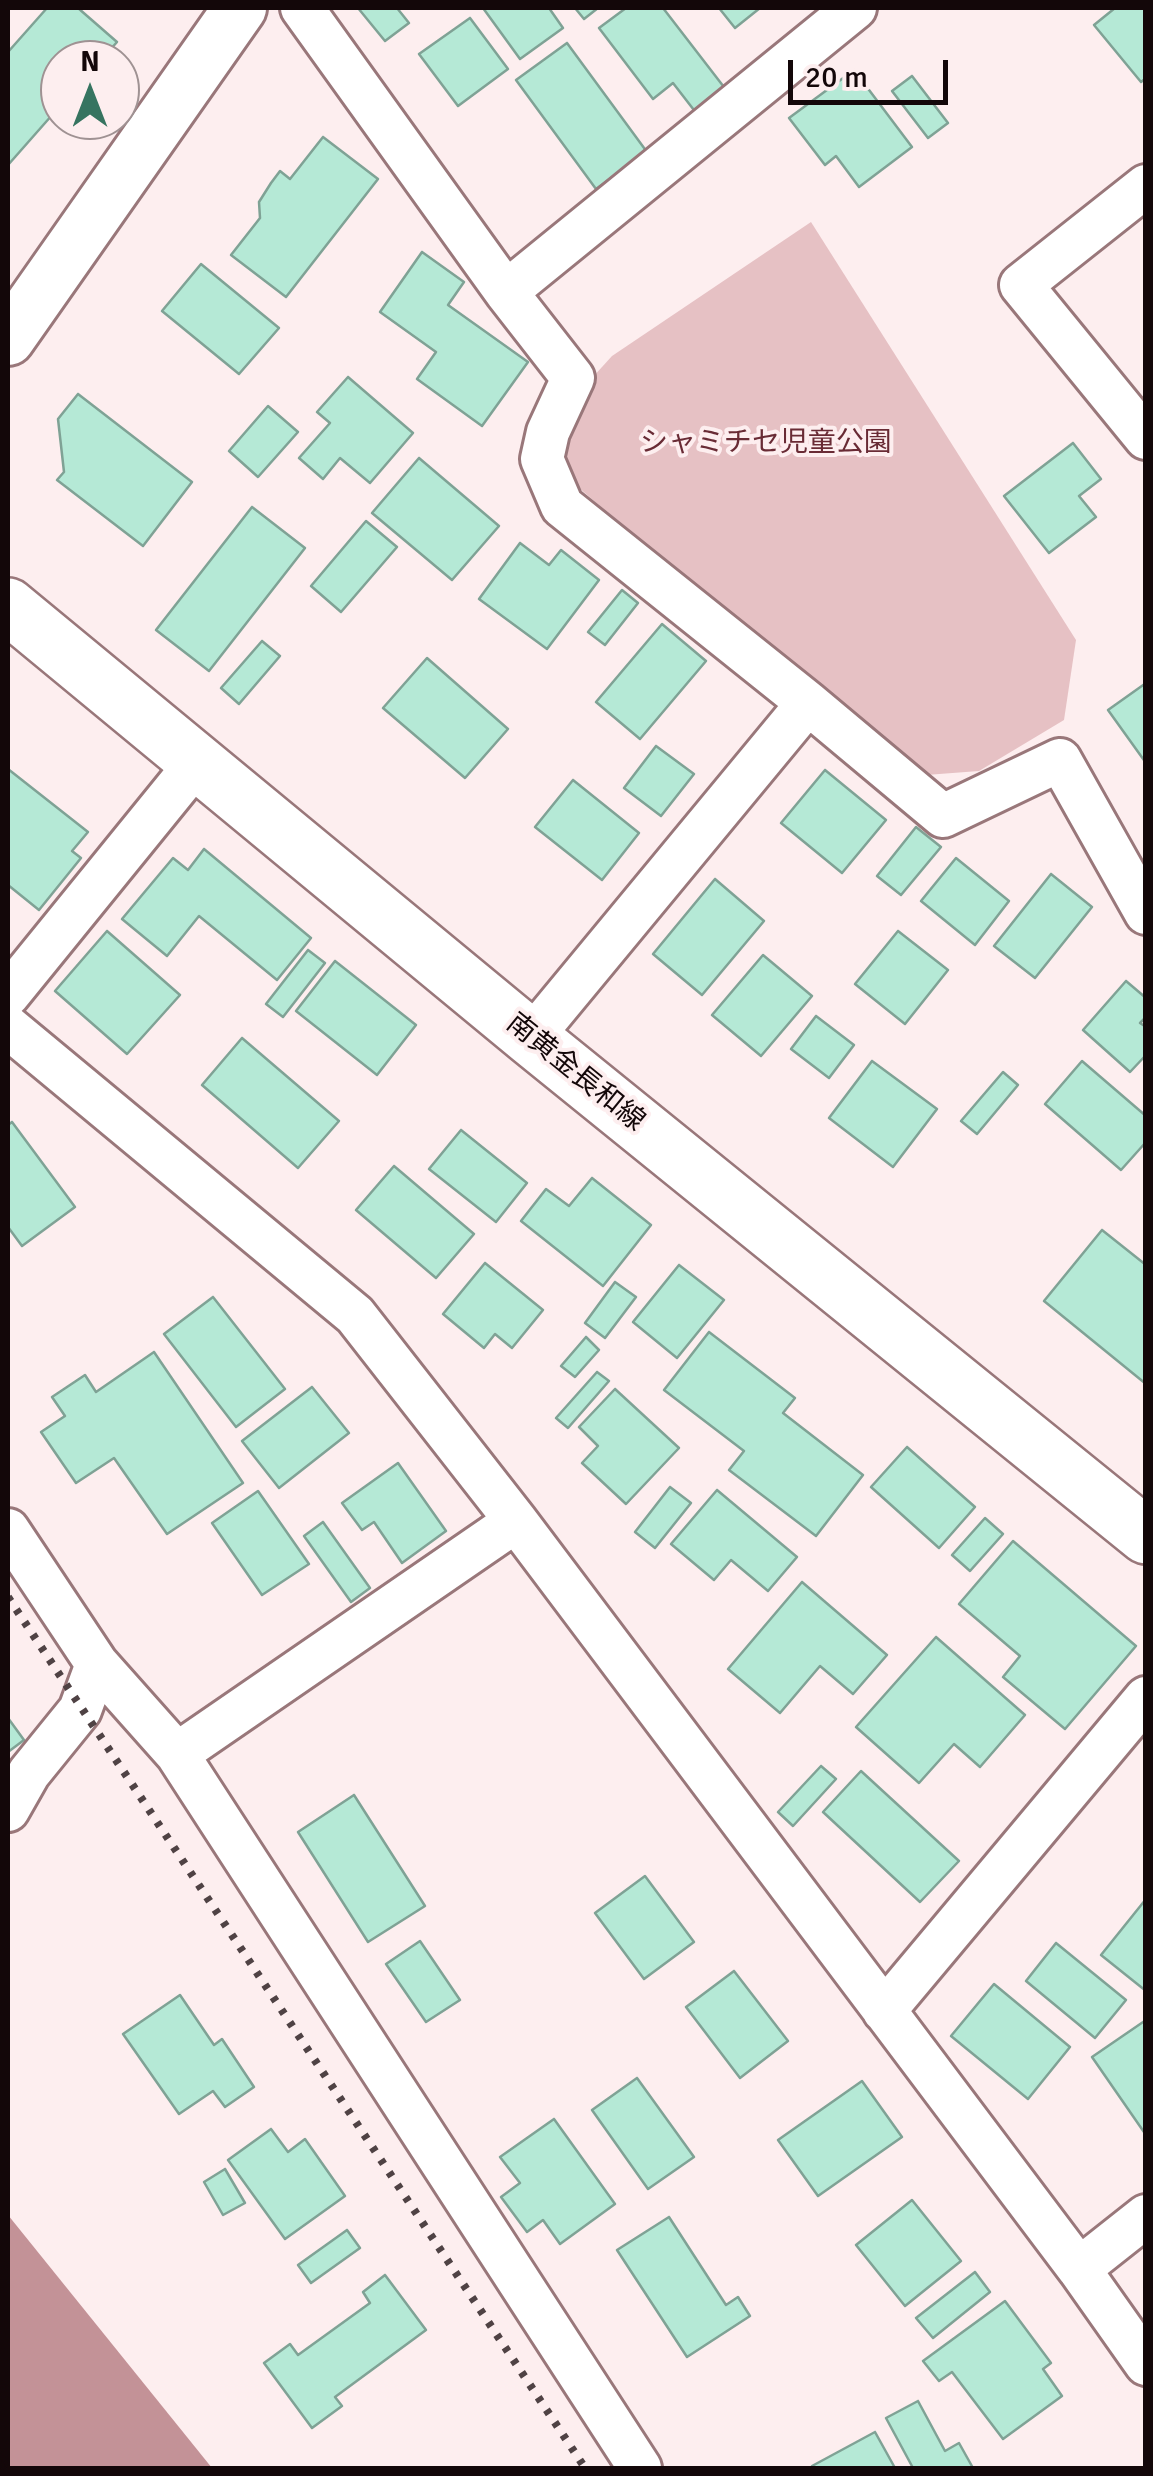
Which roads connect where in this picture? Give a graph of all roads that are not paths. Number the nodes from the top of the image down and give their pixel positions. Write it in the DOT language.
graph roads {
  1 [pos="240,8"];
  2 [pos="302,8"];
  3 [pos="855,8"];
  4 [pos="1146,186"];
  5 [pos="506,292"];
  6 [pos="8,339"];
  7 [pos="1146,438"];
  8 [pos="8,606"];
  9 [pos="808,703"];
  10 [pos="198,761"];
  11 [pos="1146,913"];
  12 [pos="8,995"];
  13 [pos="8,1028"];
  14 [pos="532,1038"];
  15 [pos="516,1521"];
  16 [pos="8,1530"];
  17 [pos="1146,1536"];
  18 [pos="97,1664"];
  19 [pos="1146,1698"];
  20 [pos="177,1754"];
  21 [pos="8,1810"];
  22 [pos="884,2011"];
  23 [pos="1146,2216"];
  24 [pos="1079,2269"];
  25 [pos="1146,2364"];
  26 [pos="640,2468"];
  1 -- 6 [label="street"];
  2 -- 5 [label="street"];
  3 -- 5 [label="street"];
  4 -- 7 [label="street"];
  5 -- 9 [label="street"];
  8 -- 10 [label="main road, 南黄金長和線"];
  9 -- 11 [label="street"];
  9 -- 14 [label="street"];
  10 -- 12 [label="street"];
  10 -- 14 [label="main road, 南黄金長和線"];
  13 -- 15 [label="street"];
  14 -- 17 [label="main road, 南黄金長和線"];
  15 -- 20 [label="street"];
  15 -- 22 [label="street"];
  16 -- 18 [label="street"];
  18 -- 20 [label="street"];
  18 -- 21 [label="street"];
  19 -- 22 [label="street"];
  20 -- 26 [label="street"];
  22 -- 24 [label="street"];
  23 -- 24 [label="street"];
  24 -- 25 [label="street"];
}
